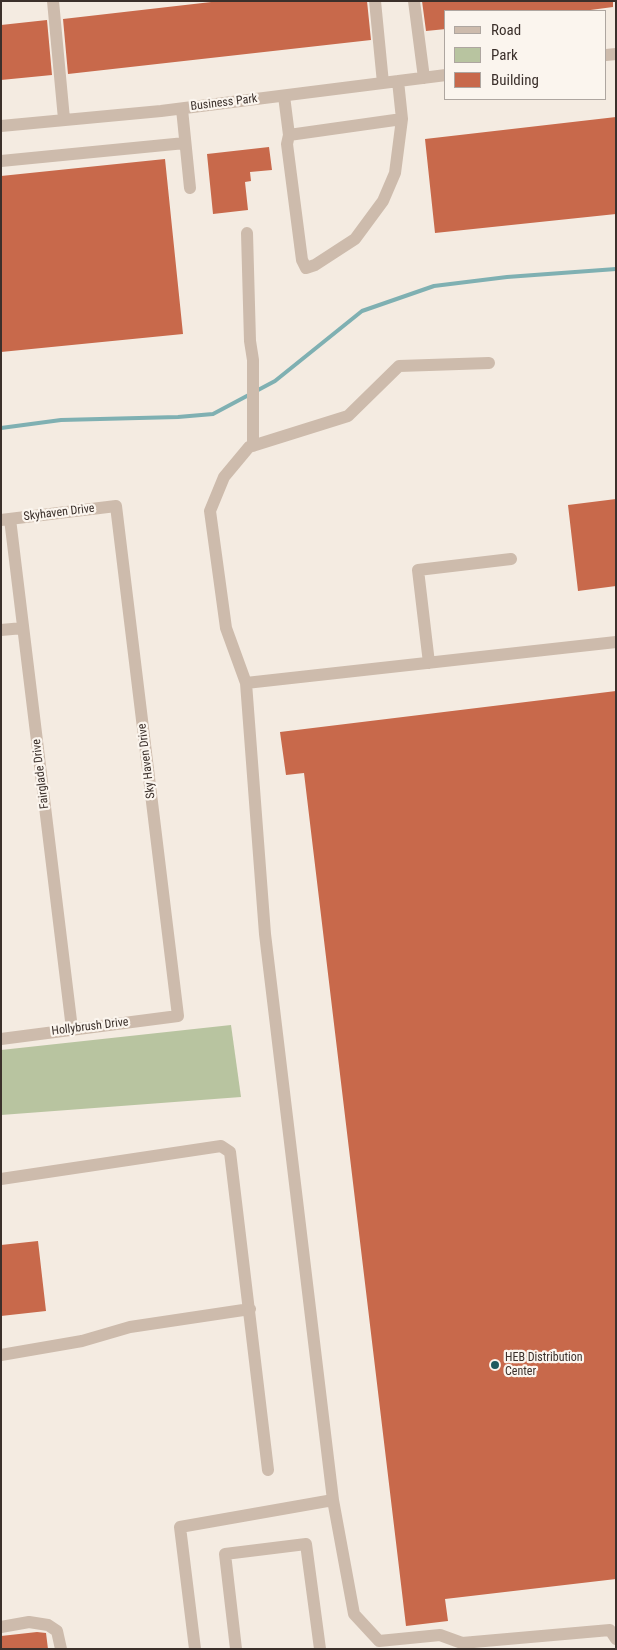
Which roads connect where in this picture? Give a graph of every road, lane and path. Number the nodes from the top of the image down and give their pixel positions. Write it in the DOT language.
graph roads {
  1 [pos="53,1"];
  2 [pos="374,1"];
  3 [pos="414,1"];
  4 [pos="444,75"];
  5 [pos="424,78"];
  6 [pos="398,81"];
  7 [pos="383,83"];
  8 [pos="284,96"];
  9 [pos="182,109"];
  10 [pos="64,119"];
  11 [pos="402,119"];
  12 [pos="1,126"];
  13 [pos="289,135"];
  14 [pos="186,143"];
  15 [pos="1,161"];
  16 [pos="190,188"];
  17 [pos="246,233"];
  18 [pos="489,363"];
  19 [pos="253,446"];
  20 [pos="116,506"];
  21 [pos="6,519"];
  22 [pos="511,559"];
  23 [pos="23,628"];
  24 [pos="1,630"];
  25 [pos="616,642"];
  26 [pos="429,663"];
  27 [pos="246,683"];
  28 [pos="178,1016"];
  29 [pos="72,1029"];
  30 [pos="1,1039"];
  31 [pos="1,1180"];
  32 [pos="250,1309"];
  33 [pos="1,1355"];
  34 [pos="268,1470"];
  35 [pos="333,1500"];
  36 [pos="1,1627"];
  37 [pos="616,1638"];
  38 [pos="61,1649"];
  39 [pos="195,1649"];
  40 [pos="236,1649"];
  41 [pos="320,1649"];
  1 -- 10 [label="street"];
  2 -- 7 [label="street"];
  3 -- 5 [label="street"];
  4 -- 5 [label="street, Business Park"];
  5 -- 6 [label="street, Business Park"];
  6 -- 7 [label="street, Business Park"];
  6 -- 11 [label="street"];
  7 -- 8 [label="street, Business Park"];
  8 -- 9 [label="street, Business Park"];
  8 -- 13 [label="street"];
  9 -- 10 [label="street, Business Park"];
  9 -- 14 [label="street"];
  10 -- 12 [label="street, Business Park"];
  11 -- 13 [label="street"];
  11 -- 13 [label="street"];
  14 -- 15 [label="street"];
  14 -- 16 [label="street"];
  17 -- 19 [label="street"];
  18 -- 19 [label="street"];
  19 -- 27 [label="street"];
  20 -- 21 [label="street, Skyhaven Drive"];
  20 -- 28 [label="street, Sky Haven Drive"];
  21 -- 23 [label="street, Fairglade Drive"];
  22 -- 26 [label="street"];
  23 -- 24 [label="street"];
  23 -- 29 [label="street, Fairglade Drive"];
  25 -- 26 [label="street"];
  26 -- 27 [label="street"];
  27 -- 35 [label="street"];
  28 -- 29 [label="street, Hollybrush Drive"];
  29 -- 30 [label="street, Hollybrush Drive"];
  31 -- 32 [label="street"];
  32 -- 33 [label="street"];
  32 -- 34 [label="street"];
  35 -- 37 [label="street"];
  35 -- 39 [label="street"];
  36 -- 38 [label="street"];
  40 -- 41 [label="street"];
}
